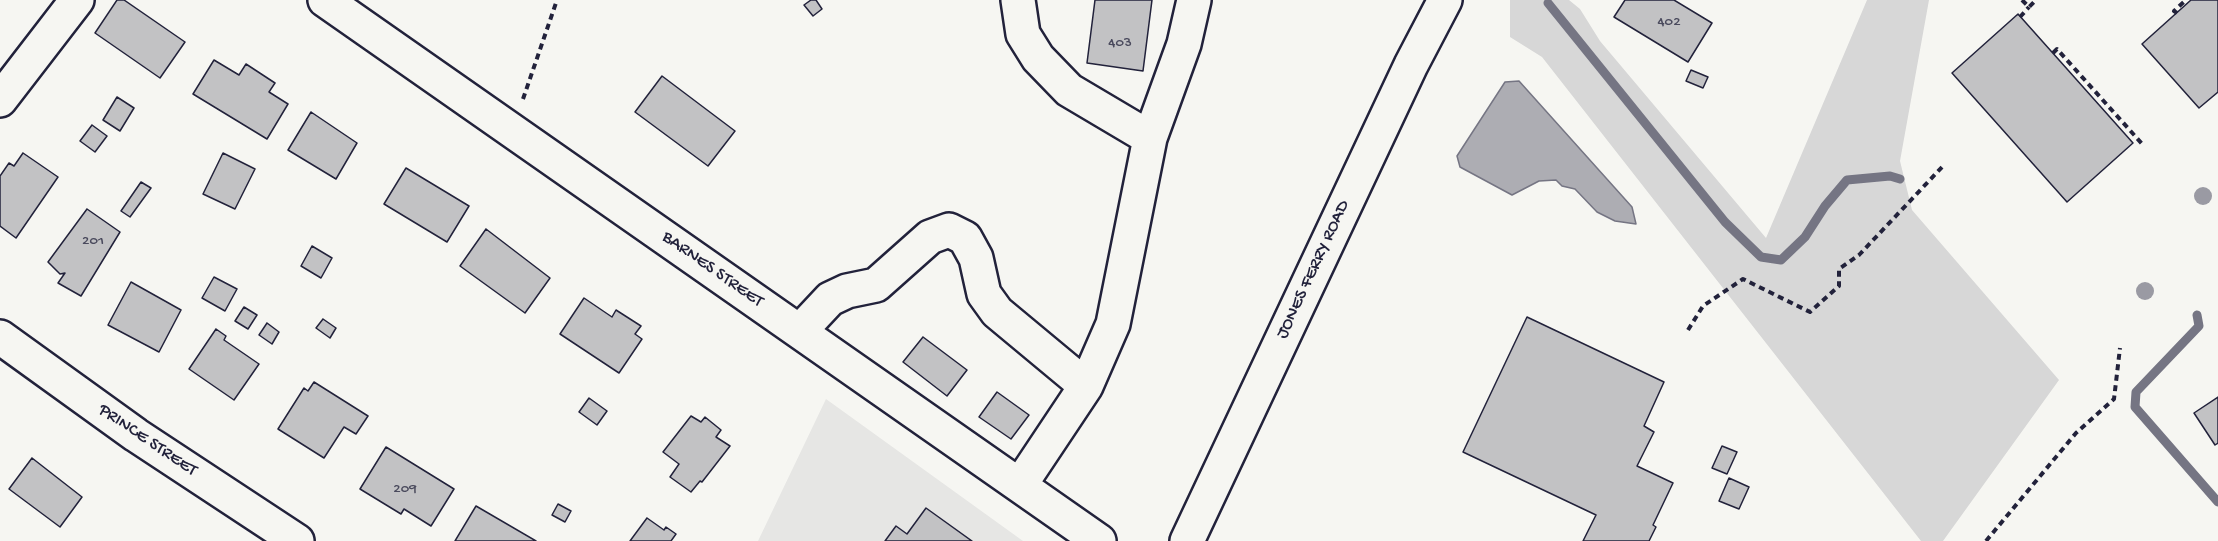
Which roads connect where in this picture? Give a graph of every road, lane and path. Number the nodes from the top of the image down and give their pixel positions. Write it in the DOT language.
graph roads {
  1 [pos="76,0"];
  2 [pos="325,0"];
  3 [pos="557,0"];
  4 [pos="1018,0"];
  5 [pos="1194,0"];
  6 [pos="1445,0"];
  7 [pos="2022,0"];
  8 [pos="2036,0"];
  9 [pos="2187,0"];
  10 [pos="2029,7"];
  11 [pos="2177,13"];
  12 [pos="2020,17"];
  13 [pos="2052,53"];
  14 [pos="0,100"];
  15 [pos="513,131"];
  16 [pos="1150,138"];
  17 [pos="2144,146"];
  18 [pos="1944,165"];
  19 [pos="1688,330"];
  20 [pos="800,331"];
  21 [pos="0,337"];
  22 [pos="2120,348"];
  23 [pos="1086,386"];
  24 [pos="1020,485"];
  25 [pos="297,541"];
  26 [pos="1099,541"];
  27 [pos="1187,541"];
  28 [pos="1986,541"];
  1 -- 14 [label="street"];
  2 -- 15 [label="street, BARNES STREET"];
  3 -- 15 [label="path"];
  4 -- 16 [label="street"];
  5 -- 16 [label="street"];
  6 -- 27 [label="street, JONES FERRY ROAD"];
  7 -- 10 [label="path"];
  8 -- 10 [label="path"];
  9 -- 11 [label="path"];
  10 -- 12 [label="path"];
  13 -- 17 [label="path"];
  15 -- 20 [label="street, BARNES STREET"];
  16 -- 23 [label="street"];
  18 -- 19 [label="path"];
  20 -- 23 [label="street"];
  20 -- 24 [label="street, BARNES STREET"];
  21 -- 25 [label="street, PRINCE STREET"];
  22 -- 28 [label="path"];
  23 -- 24 [label="street"];
  24 -- 26 [label="street, BARNES STREET"];
}
